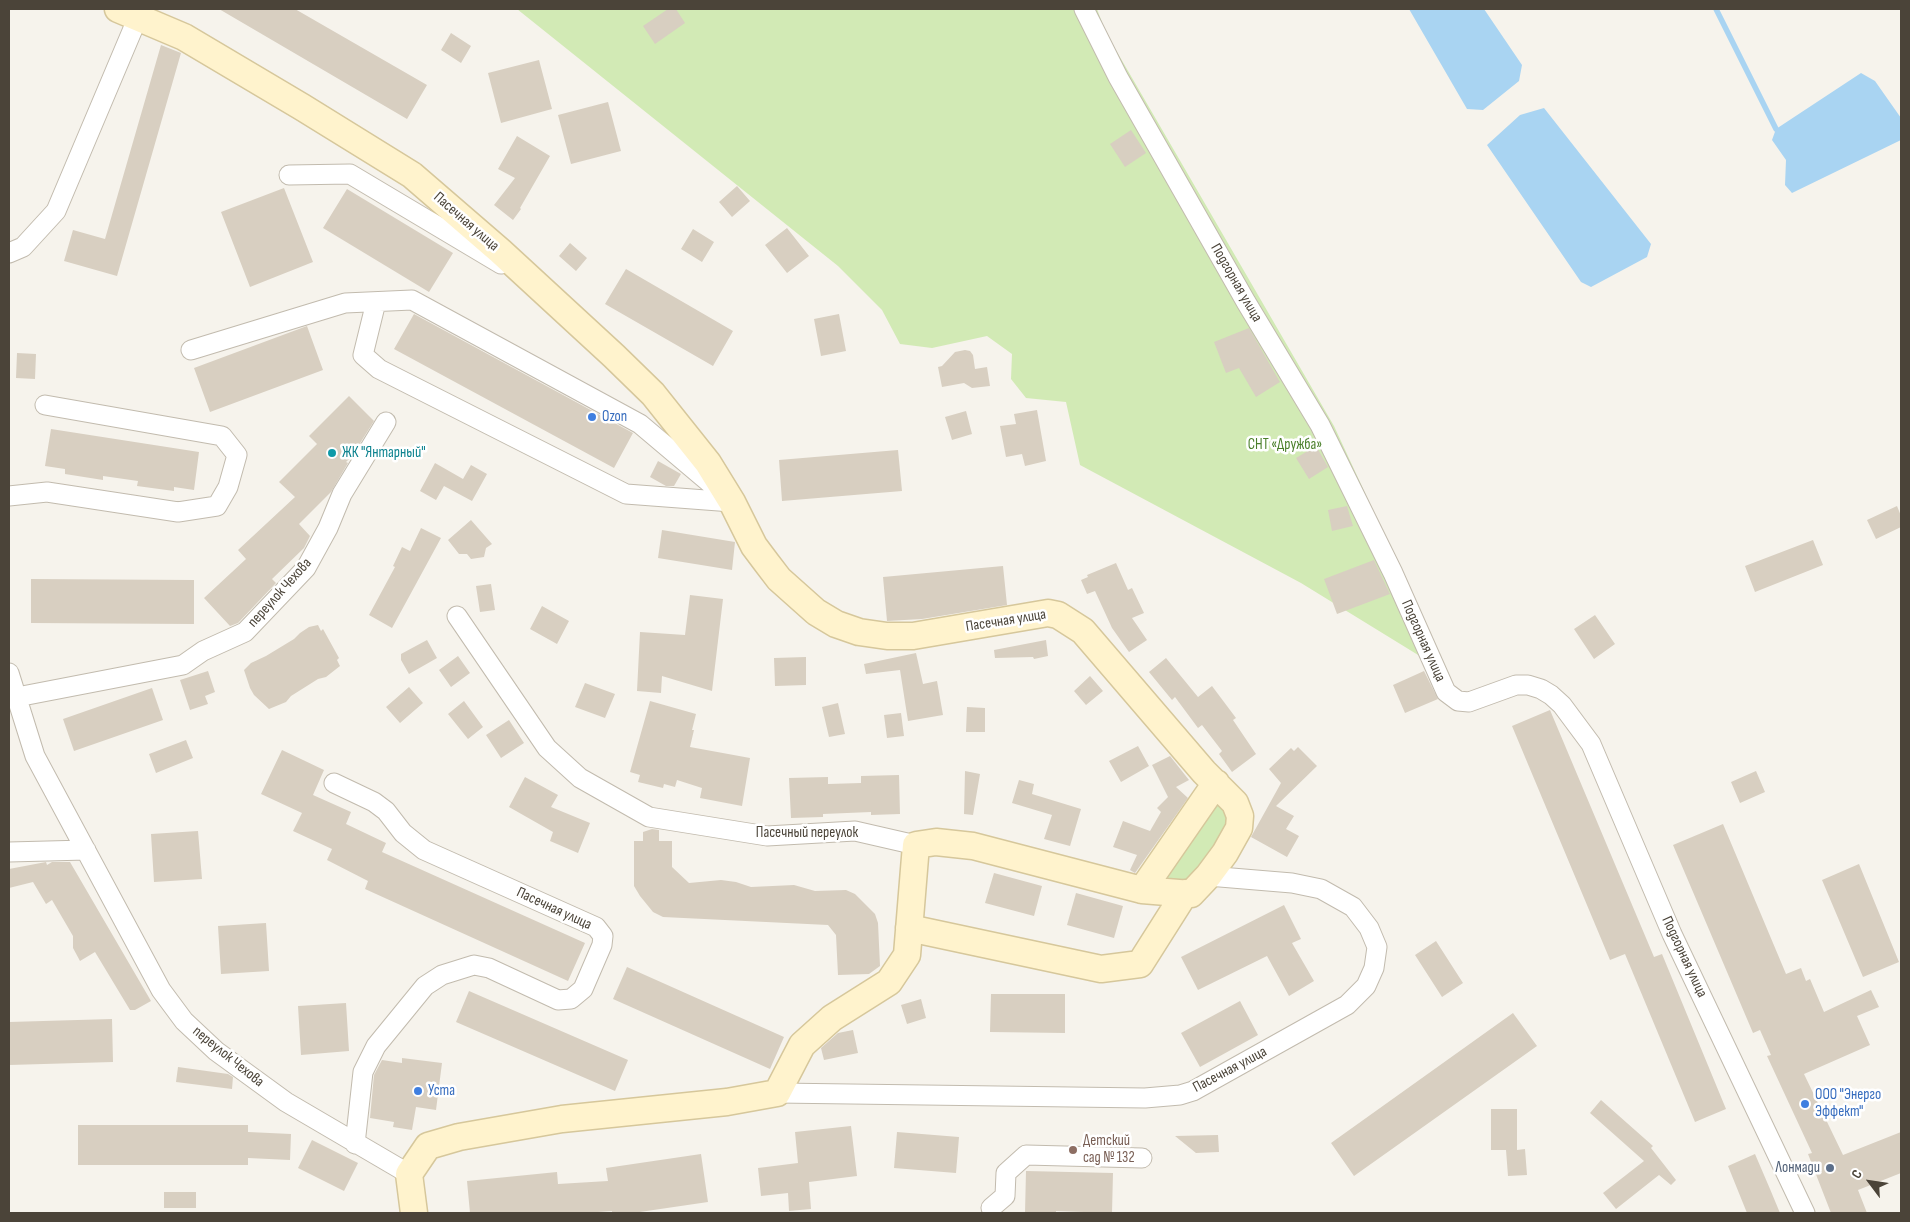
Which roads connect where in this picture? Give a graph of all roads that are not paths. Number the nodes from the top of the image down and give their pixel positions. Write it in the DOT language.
graph roads {
  1 [pos="1084,9"];
  2 [pos="128,13"];
  3 [pos="289,176"];
  4 [pos="9,253"];
  5 [pos="537,285"];
  6 [pos="376,302"];
  7 [pos="192,350"];
  8 [pos="45,405"];
  9 [pos="386,422"];
  10 [pos="9,496"];
  11 [pos="732,502"];
  12 [pos="458,616"];
  13 [pos="9,673"];
  14 [pos="17,697"];
  15 [pos="1216,783"];
  16 [pos="334,784"];
  17 [pos="916,845"];
  18 [pos="86,850"];
  19 [pos="9,852"];
  20 [pos="1208,876"];
  21 [pos="1142,890"];
  22 [pos="1185,893"];
  23 [pos="909,928"];
  24 [pos="777,1093"];
  25 [pos="356,1144"];
  26 [pos="1142,1158"];
  27 [pos="409,1174"];
  28 [pos="991,1208"];
  29 [pos="414,1213"];
  30 [pos="1805,1213"];
  1 -- 30 [label="street, Подгорная улица"];
  2 -- 4 [label="street, Пасечная улица"];
  2 -- 5 [label="street, Пасечная улица"];
  3 -- 5 [label="street"];
  5 -- 11 [label="street, Пасечная улица"];
  6 -- 7 [label="street, Пасечная улица"];
  6 -- 11 [label="street, Пасечная улица"];
  6 -- 11 [label="street"];
  8 -- 10 [label="street"];
  9 -- 14 [label="street, переулок Чехова"];
  11 -- 15 [label="street, Пасечная улица"];
  12 -- 17 [label="street, Пасечный переулок"];
  13 -- 14 [label="street, переулок Чехова"];
  14 -- 18 [label="street, переулок Чехова"];
  15 -- 20 [label="street, Пасечная улица"];
  15 -- 21 [label="street"];
  16 -- 25 [label="street, Пасечная улица"];
  17 -- 21 [label="street, Пасечный переулок"];
  17 -- 23 [label="street"];
  18 -- 19 [label="street"];
  18 -- 25 [label="street, переулок Чехова"];
  20 -- 22 [label="street"];
  20 -- 24 [label="street, Пасечная улица"];
  21 -- 22 [label="street, Пасечный переулок"];
  22 -- 23 [label="street"];
  23 -- 24 [label="street"];
  24 -- 27 [label="street, Пасечная улица"];
  25 -- 27 [label="street, переулок Чехова"];
  26 -- 28 [label="street"];
  27 -- 29 [label="street"];
}
